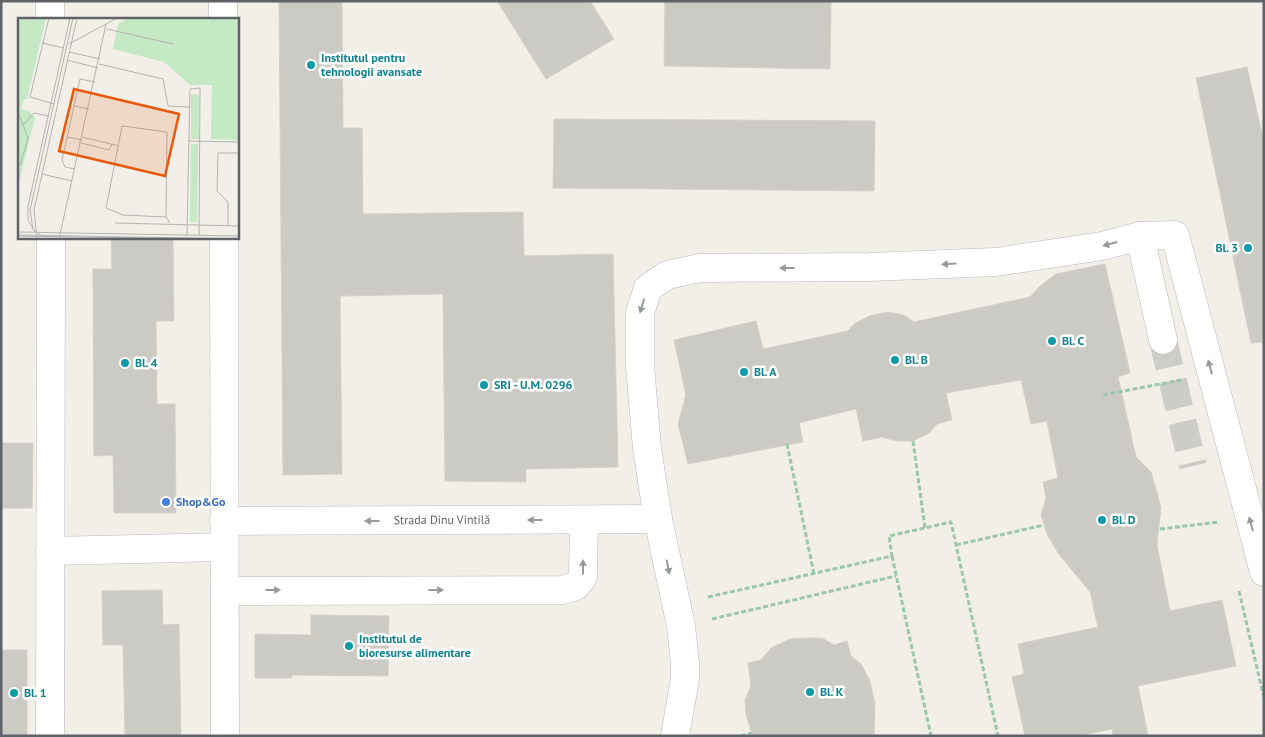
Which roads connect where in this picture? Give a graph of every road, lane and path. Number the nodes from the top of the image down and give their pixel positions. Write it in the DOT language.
graph roads {
  1 [pos="50,1"];
  2 [pos="223,1"];
  3 [pos="50,18"];
  4 [pos="223,18"];
  5 [pos="1140,236"];
  6 [pos="51,239"];
  7 [pos="224,239"];
  8 [pos="1163,340"];
  9 [pos="1188,378"];
  10 [pos="1103,395"];
  11 [pos="912,441"];
  12 [pos="787,444"];
  13 [pos="658,519"];
  14 [pos="584,520"];
  15 [pos="1222,521"];
  16 [pos="1044,525"];
  17 [pos="925,528"];
  18 [pos="1160,529"];
  19 [pos="224,534"];
  20 [pos="956,545"];
  21 [pos="50,551"];
  22 [pos="892,556"];
  23 [pos="1264,572"];
  24 [pos="814,574"];
  25 [pos="896,576"];
  26 [pos="1237,586"];
  27 [pos="224,591"];
  28 [pos="678,615"];
  29 [pos="1264,698"];
  30 [pos="752,733"];
  31 [pos="50,736"];
  32 [pos="225,736"];
  33 [pos="675,736"];
  34 [pos="741,736"];
  35 [pos="931,736"];
  36 [pos="998,736"];
  1 -- 3 [label="street"];
  2 -- 4 [label="street"];
  5 -- 8 [label="street"];
  5 -- 13 [label="street, one-way"];
  23 -- 5 [label="street, one-way"];
  6 -- 21 [label="street"];
  7 -- 19 [label="street"];
  9 -- 10 [label="path"];
  11 -- 17 [label="path"];
  12 -- 24 [label="path"];
  13 -- 14 [label="street, Strada Dinu Vintilă"];
  13 -- 28 [label="street, one-way"];
  14 -- 19 [label="street, Strada Dinu Vintilă, one-way"];
  27 -- 14 [label="street, one-way"];
  15 -- 18 [label="path"];
  16 -- 20 [label="path"];
  17 -- 20 [label="path"];
  17 -- 22 [label="path"];
  19 -- 21 [label="street, Strada Dinu Vintilă"];
  19 -- 27 [label="street"];
  20 -- 36 [label="path"];
  21 -- 31 [label="street"];
  22 -- 24 [label="path"];
  22 -- 25 [label="path"];
  24 -- 28 [label="path"];
  25 -- 28 [label="path"];
  25 -- 35 [label="path"];
  26 -- 29 [label="path"];
  27 -- 32 [label="street"];
  28 -- 33 [label="street"];
  30 -- 34 [label="path"];
}
